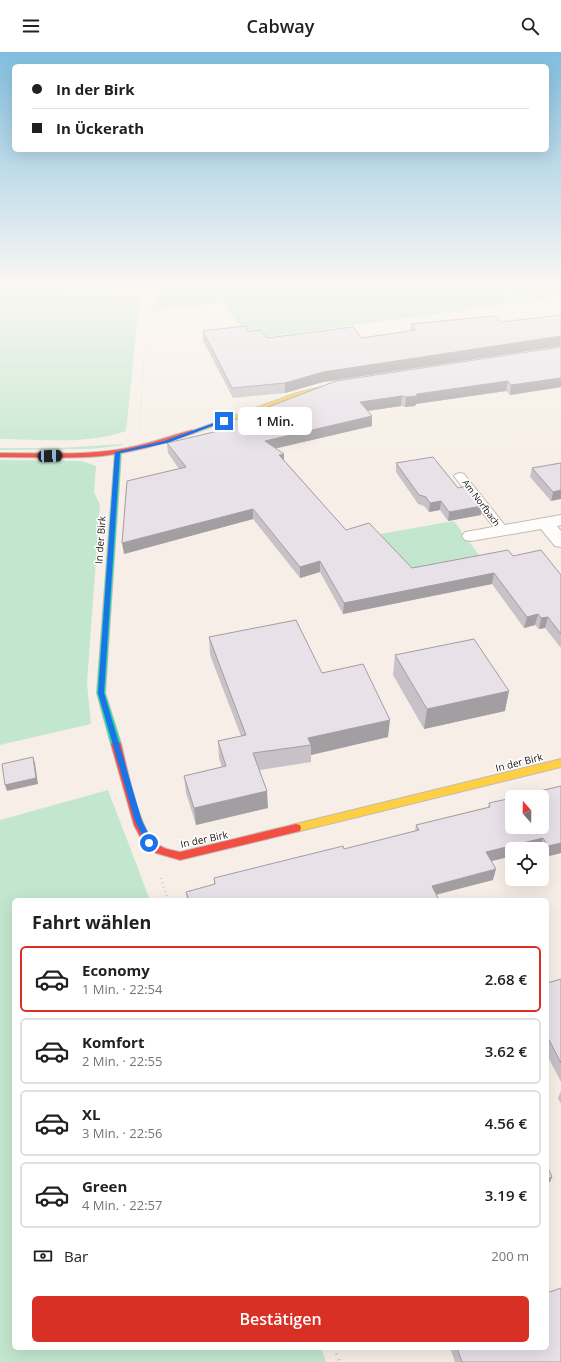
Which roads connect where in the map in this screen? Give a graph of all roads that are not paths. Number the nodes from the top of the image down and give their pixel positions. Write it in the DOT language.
graph roads {
  1 [pos="348,383"];
  2 [pos="118,452"];
  3 [pos="0,455"];
  4 [pos="460,476"];
  5 [pos="553,522"];
  6 [pos="502,531"];
  7 [pos="471,536"];
  8 [pos="561,542"];
  9 [pos="561,763"];
  1 -- 2 [label="street"];
  2 -- 3 [label="street"];
  2 -- 9 [label="street, In der Birk"];
  4 -- 6 [label="lane, Am Norfbach"];
  5 -- 6 [label="street, Am Norfbach"];
  5 -- 8 [label="street, Am Norfbach"];
  6 -- 7 [label="street, Am Norfbach"];
}
